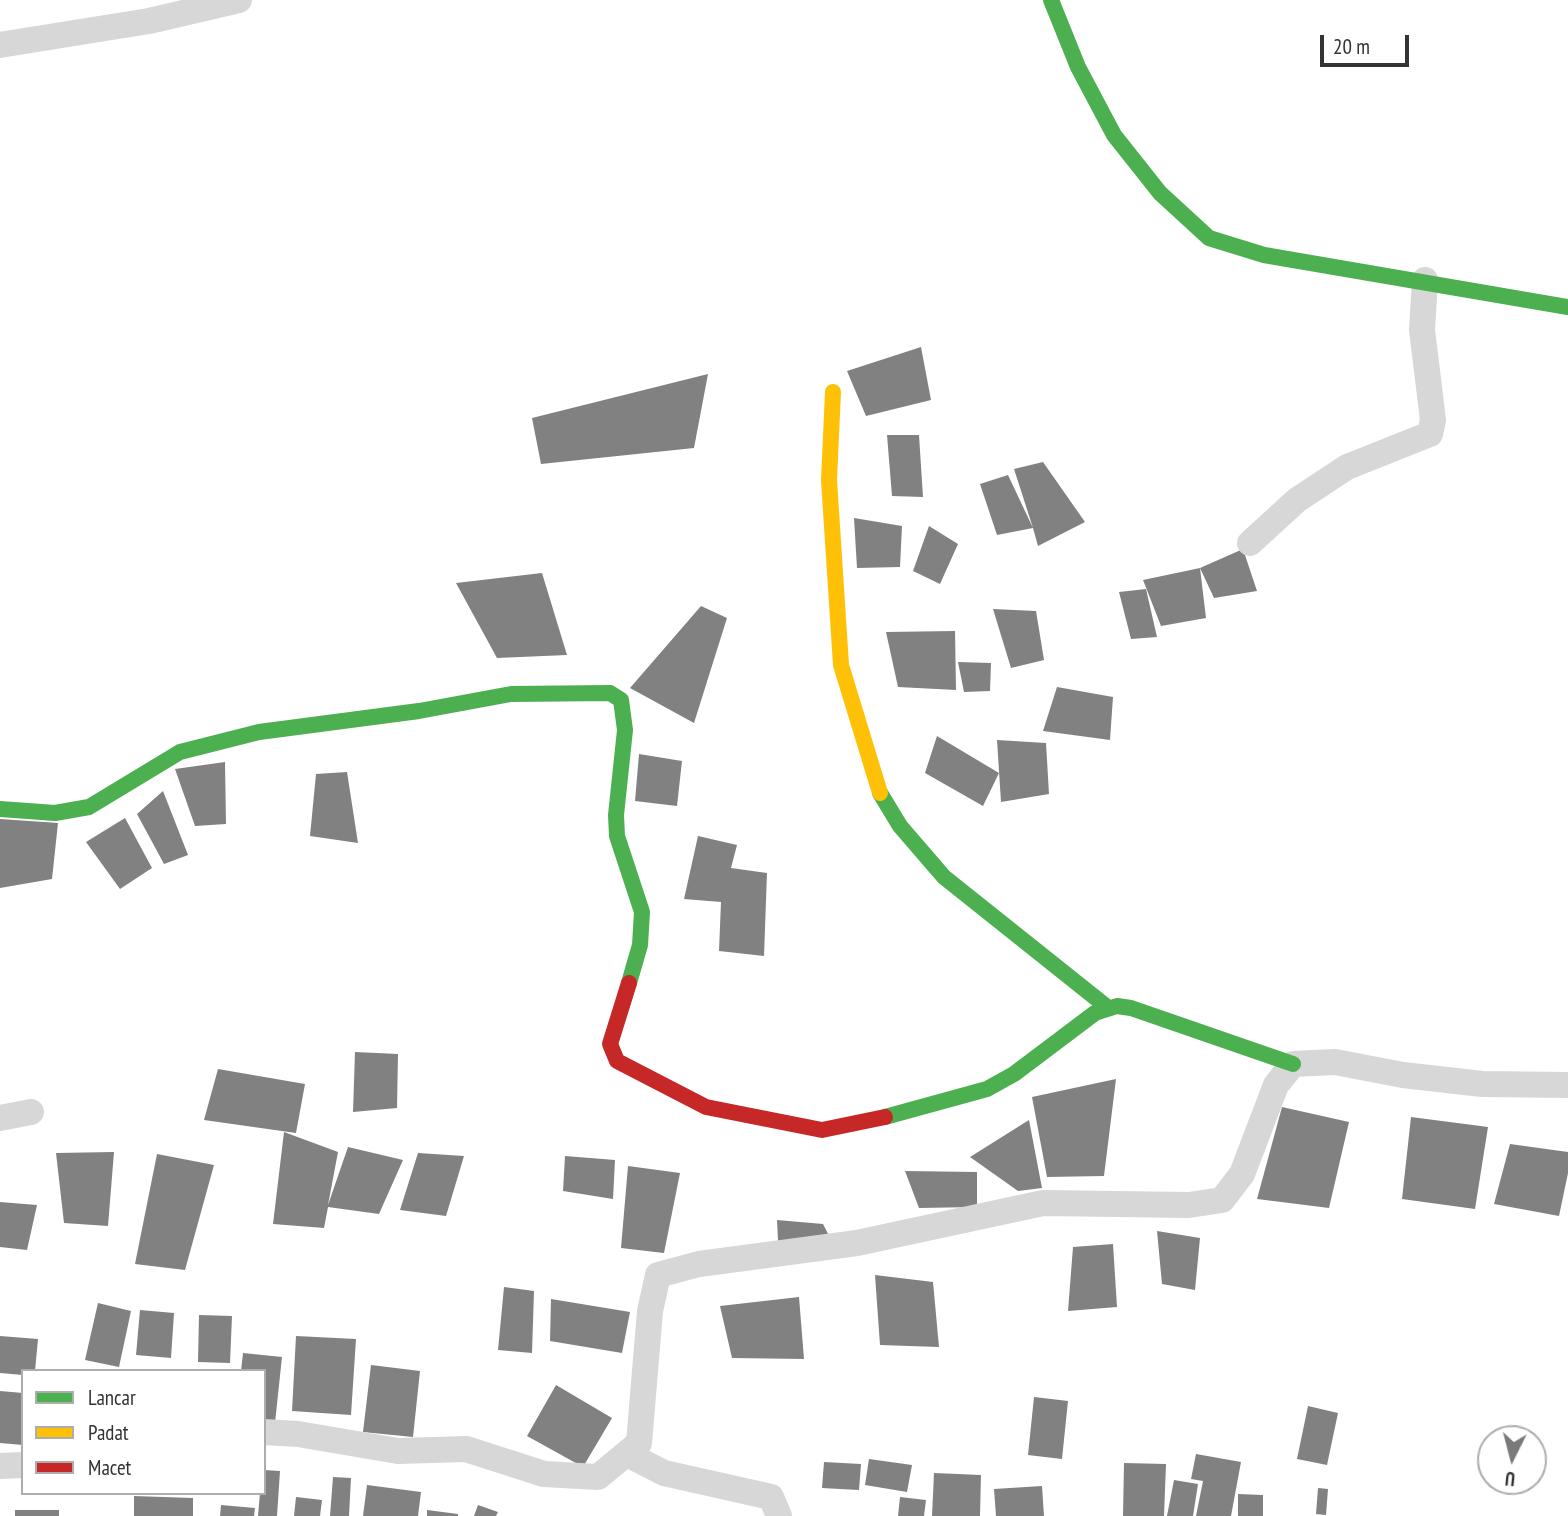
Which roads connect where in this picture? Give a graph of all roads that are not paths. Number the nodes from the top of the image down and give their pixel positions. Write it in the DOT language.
graph roads {
  1 [pos="239,0"];
  2 [pos="1051,0"];
  3 [pos="0,45"];
  4 [pos="1425,280"];
  5 [pos="1568,307"];
  6 [pos="833,392"];
  7 [pos="1250,543"];
  8 [pos="0,809"];
  9 [pos="1107,1007"];
  10 [pos="1293,1064"];
  11 [pos="1568,1085"];
  12 [pos="31,1112"];
  13 [pos="0,1118"];
  14 [pos="266,1432"];
  15 [pos="627,1454"];
  16 [pos="21,1465"];
  17 [pos="0,1466"];
  18 [pos="779,1516"];
  1 -- 3 [label="street"];
  2 -- 4 [label="street"];
  4 -- 5 [label="street"];
  4 -- 7 [label="street"];
  6 -- 9 [label="street"];
  8 -- 9 [label="street"];
  9 -- 10 [label="street"];
  10 -- 11 [label="street"];
  10 -- 15 [label="street"];
  12 -- 13 [label="street"];
  14 -- 15 [label="street"];
  15 -- 18 [label="street"];
  16 -- 17 [label="street"];
}
